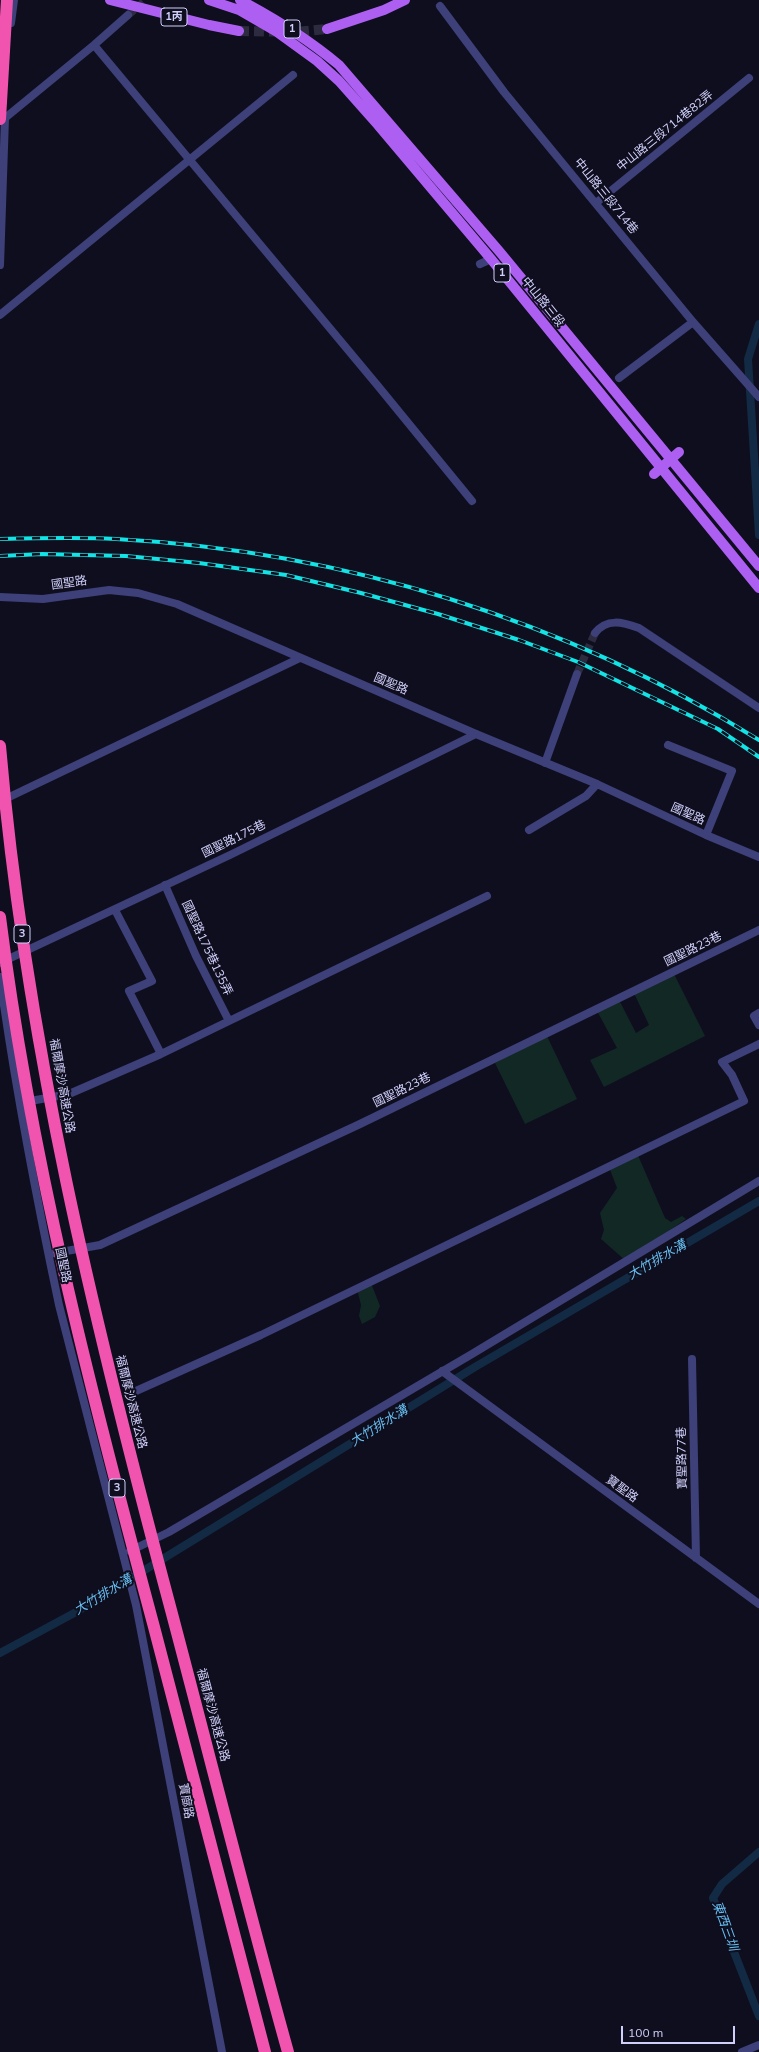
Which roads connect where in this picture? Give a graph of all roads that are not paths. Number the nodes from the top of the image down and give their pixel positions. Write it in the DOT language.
graph roads {
  1 [pos="7,0"];
  2 [pos="14,0"];
  3 [pos="110,0"];
  4 [pos="209,0"];
  5 [pos="240,0"];
  6 [pos="405,0"];
  7 [pos="440,6"];
  8 [pos="128,15"];
  9 [pos="327,28"];
  10 [pos="239,31"];
  11 [pos="94,45"];
  12 [pos="293,75"];
  13 [pos="749,78"];
  14 [pos="2,118"];
  15 [pos="189,159"];
  16 [pos="596,203"];
  17 [pos="491,258"];
  18 [pos="480,264"];
  19 [pos="0,265"];
  20 [pos="0,315"];
  21 [pos="693,322"];
  22 [pos="619,378"];
  23 [pos="759,397"];
  24 [pos="679,452"];
  25 [pos="671,460"];
  26 [pos="662,467"];
  27 [pos="654,474"];
  28 [pos="472,501"];
  29 [pos="759,566"];
  30 [pos="759,588"];
  31 [pos="0,597"];
  32 [pos="595,633"];
  33 [pos="300,658"];
  34 [pos="577,674"];
  35 [pos="759,708"];
  36 [pos="476,734"];
  37 [pos="668,745"];
  38 [pos="0,746"];
  39 [pos="544,763"];
  40 [pos="597,784"];
  41 [pos="0,801"];
  42 [pos="529,830"];
  43 [pos="706,835"];
  44 [pos="759,857"];
  45 [pos="165,885"];
  46 [pos="487,896"];
  47 [pos="115,910"];
  48 [pos="0,917"];
  49 [pos="759,930"];
  50 [pos="0,963"];
  51 [pos="0,977"];
  52 [pos="759,1013"];
  53 [pos="229,1021"];
  54 [pos="759,1025"];
  55 [pos="759,1044"];
  56 [pos="162,1054"];
  57 [pos="20,1103"];
  58 [pos="759,1181"];
  59 [pos="48,1254"];
  60 [pos="692,1359"];
  61 [pos="442,1371"];
  62 [pos="136,1391"];
  63 [pos="124,1554"];
  64 [pos="696,1558"];
  65 [pos="759,1604"];
  66 [pos="759,2045"];
  67 [pos="222,2052"];
  68 [pos="264,2052"];
  69 [pos="288,2052"];
  70 [pos="742,2052"];
  1 -- 14 [label="highway"];
  2 -- 14 [label="street"];
  3 -- 10 [label="main road, 1丙"];
  4 -- 17 [label="main road, 中山路三段 / 1"];
  5 -- 25 [label="main road, 中山路三段 / 1"];
  6 -- 9 [label="main road"];
  7 -- 16 [label="street, 中山路三段714巷"];
  8 -- 11 [label="street"];
  11 -- 14 [label="street"];
  11 -- 15 [label="street"];
  12 -- 15 [label="street"];
  13 -- 16 [label="street, 中山路三段714巷82弄"];
  14 -- 19 [label="street"];
  15 -- 20 [label="street"];
  15 -- 28 [label="street"];
  16 -- 21 [label="street, 中山路三段714巷"];
  17 -- 18 [label="street"];
  17 -- 26 [label="main road, 中山路三段 / 1"];
  21 -- 22 [label="street"];
  21 -- 23 [label="street, 中山路三段714巷"];
  24 -- 25 [label="main road"];
  25 -- 26 [label="main road"];
  25 -- 29 [label="main road, 中山路三段 / 1"];
  26 -- 27 [label="main road"];
  26 -- 30 [label="main road, 中山路三段 / 1"];
  31 -- 33 [label="street, 國聖路"];
  32 -- 35 [label="street"];
  33 -- 36 [label="street, 國聖路"];
  33 -- 41 [label="street"];
  34 -- 39 [label="street"];
  36 -- 39 [label="street, 國聖路"];
  36 -- 45 [label="street, 國聖路175巷"];
  37 -- 43 [label="street"];
  38 -- 69 [label="highway, 福爾摩沙高速公路 / 3"];
  39 -- 40 [label="street, 國聖路"];
  40 -- 42 [label="street"];
  40 -- 43 [label="street, 國聖路"];
  43 -- 44 [label="street, 國聖路"];
  45 -- 47 [label="street, 國聖路175巷"];
  45 -- 53 [label="street, 國聖路175巷135弄"];
  46 -- 53 [label="street"];
  47 -- 50 [label="street, 國聖路175巷"];
  47 -- 56 [label="street"];
  48 -- 68 [label="highway, 3"];
  49 -- 59 [label="street, 國聖路23巷"];
  51 -- 57 [label="street, 國聖路"];
  52 -- 54 [label="street"];
  53 -- 56 [label="street"];
  55 -- 62 [label="street"];
  56 -- 57 [label="street"];
  57 -- 59 [label="street, 國聖路"];
  58 -- 61 [label="street"];
  59 -- 63 [label="street, 國聖路"];
  60 -- 64 [label="street, 寶聖路77巷"];
  61 -- 63 [label="street"];
  61 -- 64 [label="street, 寶聖路"];
  63 -- 67 [label="street, 寶廍路"];
  64 -- 65 [label="street, 寶聖路"];
  66 -- 70 [label="street"];
}
